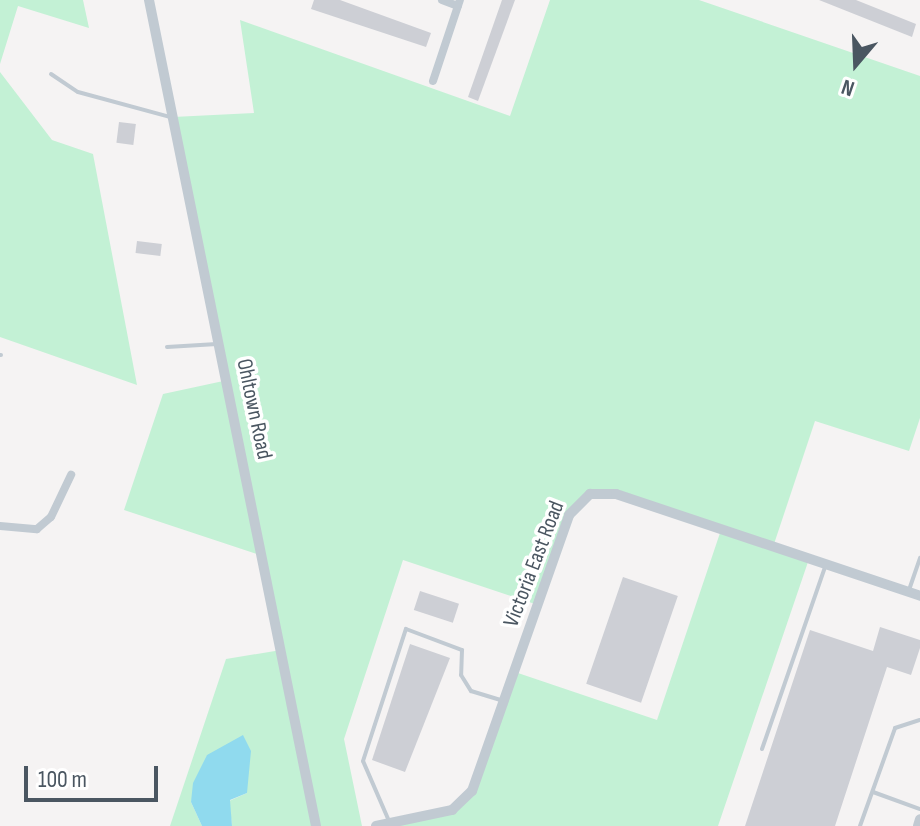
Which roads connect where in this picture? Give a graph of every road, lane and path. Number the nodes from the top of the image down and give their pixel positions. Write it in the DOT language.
graph roads {
  1 [pos="149,0"];
  2 [pos="442,0"];
  3 [pos="459,3"];
  4 [pos="51,74"];
  5 [pos="433,81"];
  6 [pos="173,117"];
  7 [pos="220,344"];
  8 [pos="167,347"];
  9 [pos="71,475"];
  10 [pos="0,526"];
  11 [pos="920,558"];
  12 [pos="825,565"];
  13 [pos="908,592"];
  14 [pos="920,596"];
  15 [pos="504,701"];
  16 [pos="919,718"];
  17 [pos="762,749"];
  18 [pos="872,791"];
  19 [pos="920,809"];
  20 [pos="920,819"];
  21 [pos="390,823"];
  22 [pos="316,826"];
  23 [pos="376,826"];
  24 [pos="860,826"];
  25 [pos="918,826"];
  1 -- 6 [label="street, Ohltown Road"];
  2 -- 3 [label="street"];
  3 -- 5 [label="street"];
  4 -- 6 [label="lane"];
  6 -- 7 [label="street, Ohltown Road"];
  7 -- 8 [label="lane"];
  7 -- 22 [label="street, Ohltown Road"];
  9 -- 10 [label="street"];
  11 -- 13 [label="lane"];
  12 -- 13 [label="street, Victoria East Road"];
  12 -- 15 [label="street, Victoria East Road"];
  12 -- 17 [label="lane"];
  13 -- 14 [label="street, Victoria East Road"];
  15 -- 21 [label="street, Victoria East Road"];
  15 -- 21 [label="lane"];
  16 -- 18 [label="lane"];
  18 -- 19 [label="lane"];
  18 -- 24 [label="lane"];
  20 -- 25 [label="street"];
  21 -- 23 [label="street, Victoria East Road"];
}
